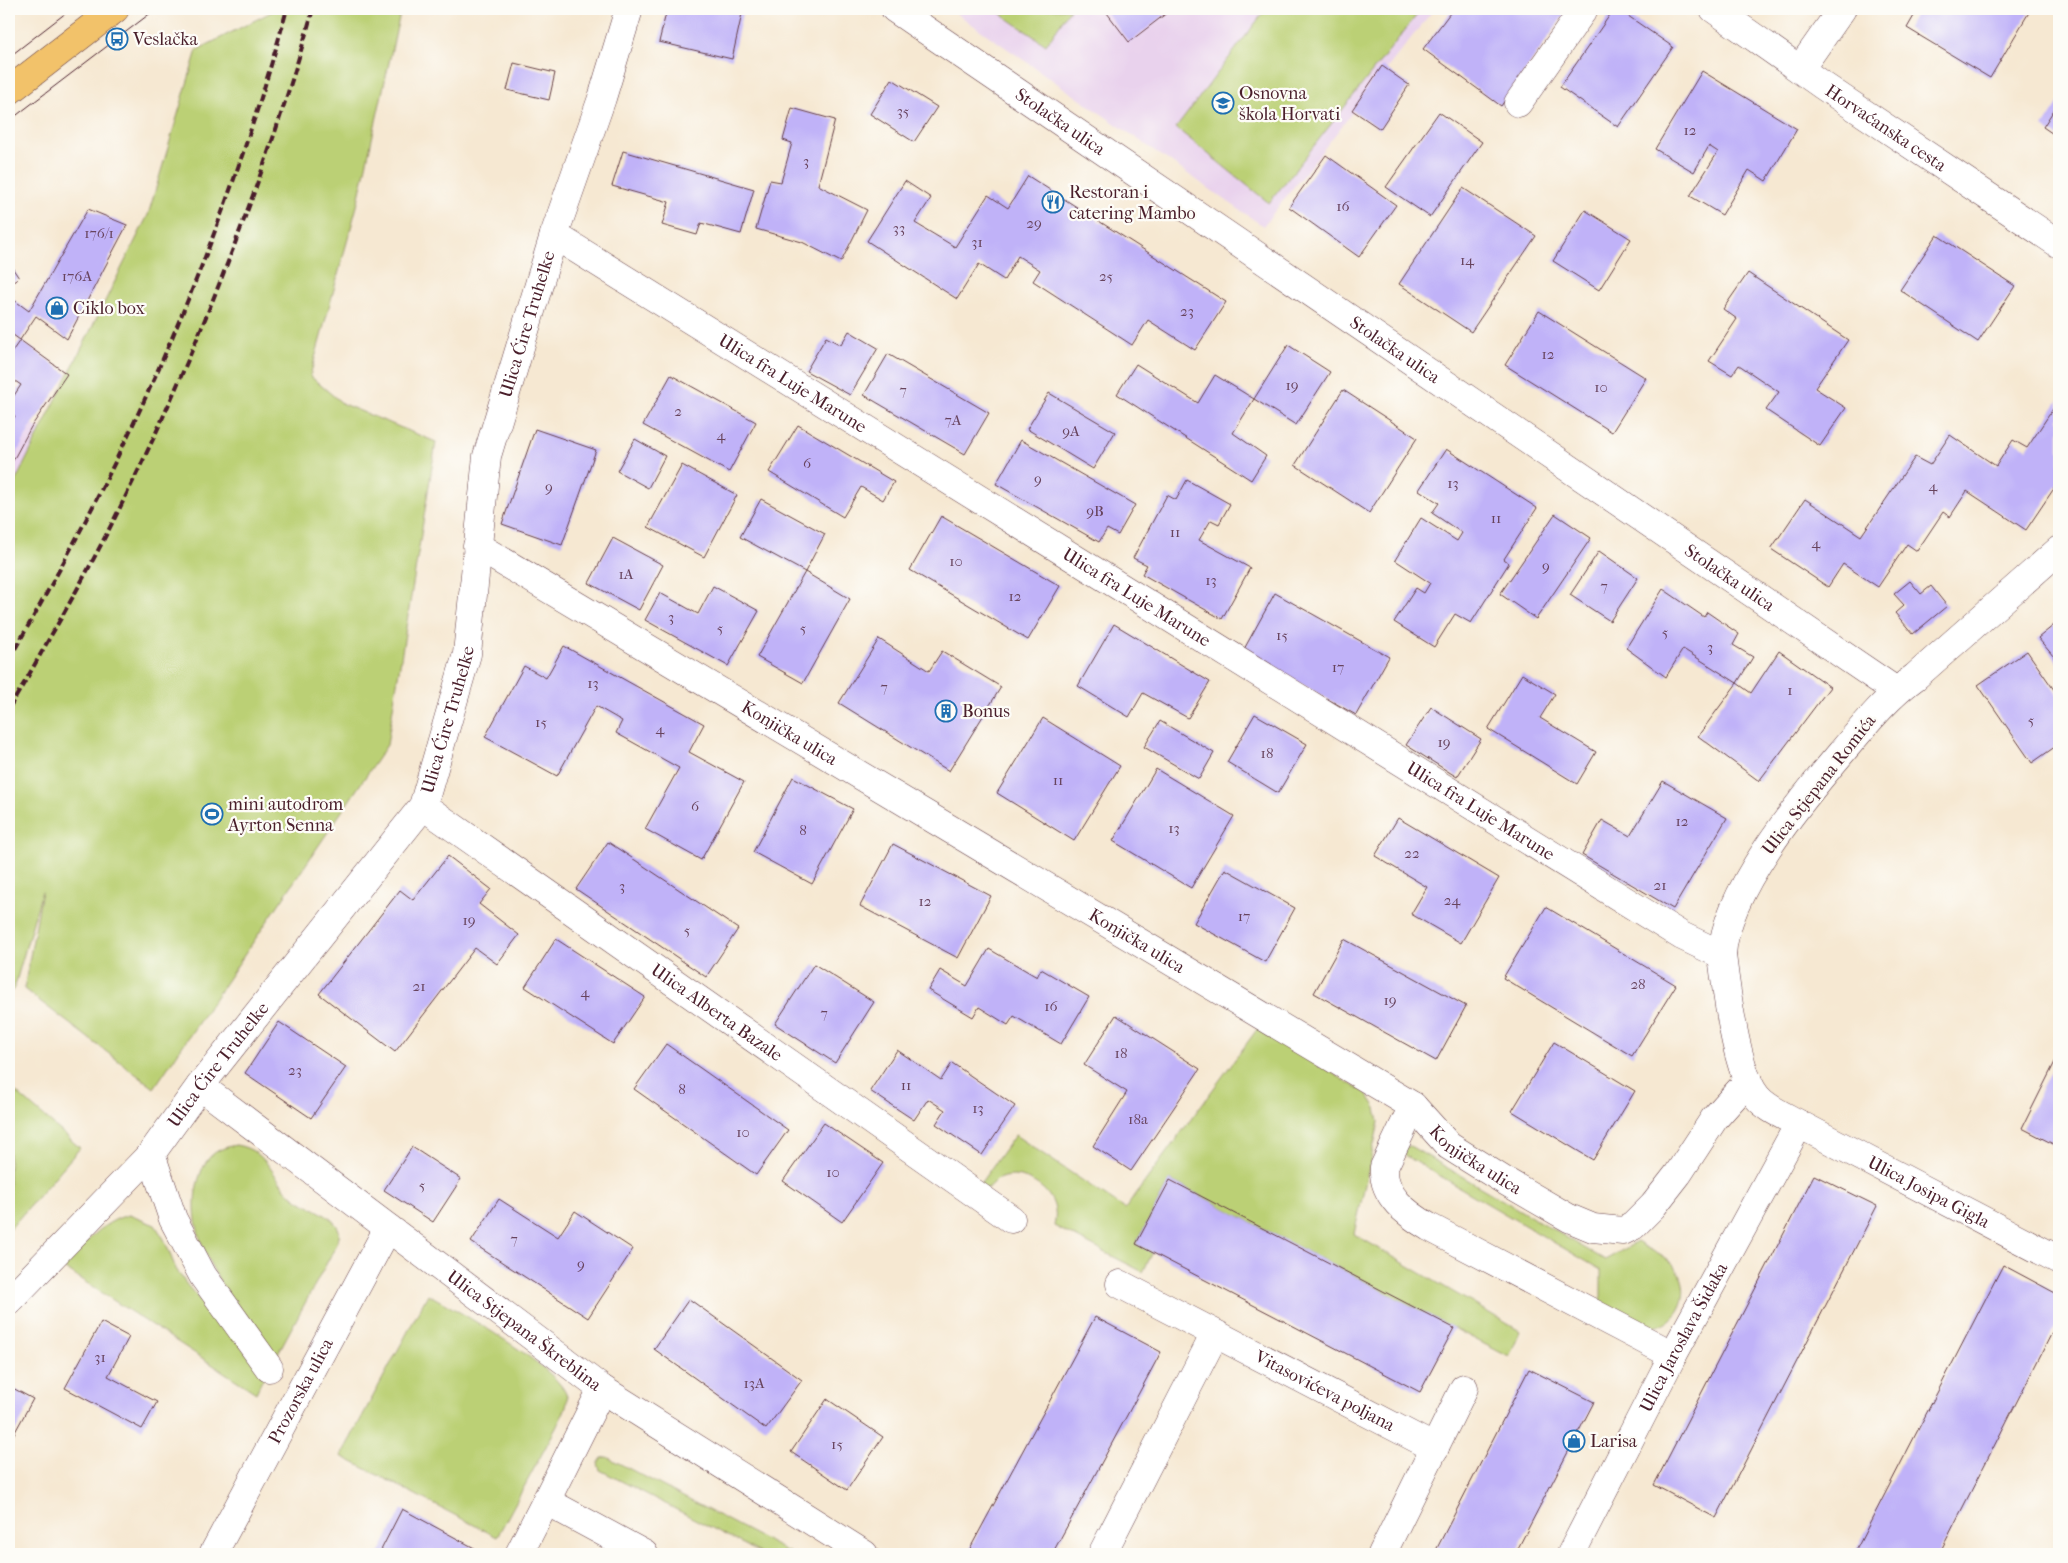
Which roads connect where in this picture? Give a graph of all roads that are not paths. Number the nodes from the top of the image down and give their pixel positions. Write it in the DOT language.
graph roads {
  1 [pos="115,9"];
  2 [pos="629,9"];
  3 [pos="895,9"];
  4 [pos="1584,9"];
  5 [pos="1714,9"];
  6 [pos="1842,9"];
  7 [pos="1800,69"];
  8 [pos="9,90"];
  9 [pos="1518,102"];
  10 [pos="554,235"];
  11 [pos="2059,244"];
  12 [pos="477,546"];
  13 [pos="2059,550"];
  14 [pos="1896,691"];
  15 [pos="423,806"];
  16 [pos="1722,955"];
  17 [pos="1748,1081"];
  18 [pos="200,1086"];
  19 [pos="1413,1106"];
  20 [pos="1799,1124"];
  21 [pos="150,1154"];
  22 [pos="1011,1219"];
  23 [pos="388,1228"];
  24 [pos="2059,1260"];
  25 [pos="1120,1284"];
  26 [pos="9,1301"];
  27 [pos="1215,1334"];
  28 [pos="1673,1355"];
  29 [pos="269,1368"];
  30 [pos="1464,1388"];
  31 [pos="602,1389"];
  32 [pos="1434,1448"];
  33 [pos="546,1501"];
  34 [pos="213,1554"];
  35 [pos="519,1554"];
  36 [pos="644,1554"];
  37 [pos="864,1554"];
  38 [pos="1102,1554"];
  39 [pos="1382,1554"];
  40 [pos="1571,1554"];
  1 -- 8 [label="main road"];
  2 -- 10 [label="street, Ulica Ćire Truhelke"];
  3 -- 14 [label="street, Stolačka ulica"];
  4 -- 9 [label="street"];
  5 -- 7 [label="street, Horvaćanska cesta"];
  6 -- 7 [label="street"];
  7 -- 11 [label="street, Horvaćanska cesta"];
  10 -- 12 [label="street, Ulica Ćire Truhelke"];
  10 -- 16 [label="street, Ulica fra Luje Marune"];
  12 -- 15 [label="street, Ulica Ćire Truhelke"];
  12 -- 19 [label="street, Konjička ulica"];
  13 -- 14 [label="street, Ulica Stjepana Romića"];
  14 -- 16 [label="street, Ulica Stjepana Romića"];
  15 -- 18 [label="street, Ulica Ćire Truhelke"];
  15 -- 22 [label="street, Ulica Alberta Bazale"];
  16 -- 17 [label="street, Ulica Stjepana Romića"];
  17 -- 19 [label="street, Konjička ulica"];
  17 -- 20 [label="street, Ulica Stjepana Romića"];
  18 -- 21 [label="street, Ulica Ćire Truhelke"];
  18 -- 23 [label="street, Ulica Stjepana Škreblina"];
  19 -- 28 [label="street"];
  20 -- 24 [label="street, Ulica Josipa Gigla"];
  20 -- 28 [label="street, Ulica Jaroslava Šidaka"];
  21 -- 26 [label="street, Ulica Ćire Truhelke"];
  21 -- 29 [label="street"];
  23 -- 31 [label="street, Ulica Stjepana Škreblina"];
  23 -- 34 [label="street, Prozorska ulica"];
  25 -- 27 [label="street, Vitasovićeva poljana"];
  27 -- 32 [label="street, Vitasovićeva poljana"];
  27 -- 38 [label="street"];
  28 -- 40 [label="street, Ulica Jaroslava Šidaka"];
  30 -- 32 [label="street"];
  31 -- 33 [label="street"];
  31 -- 37 [label="street, Ulica Stjepana Škreblina"];
  32 -- 39 [label="street"];
  33 -- 35 [label="street"];
  33 -- 36 [label="street"];
}
